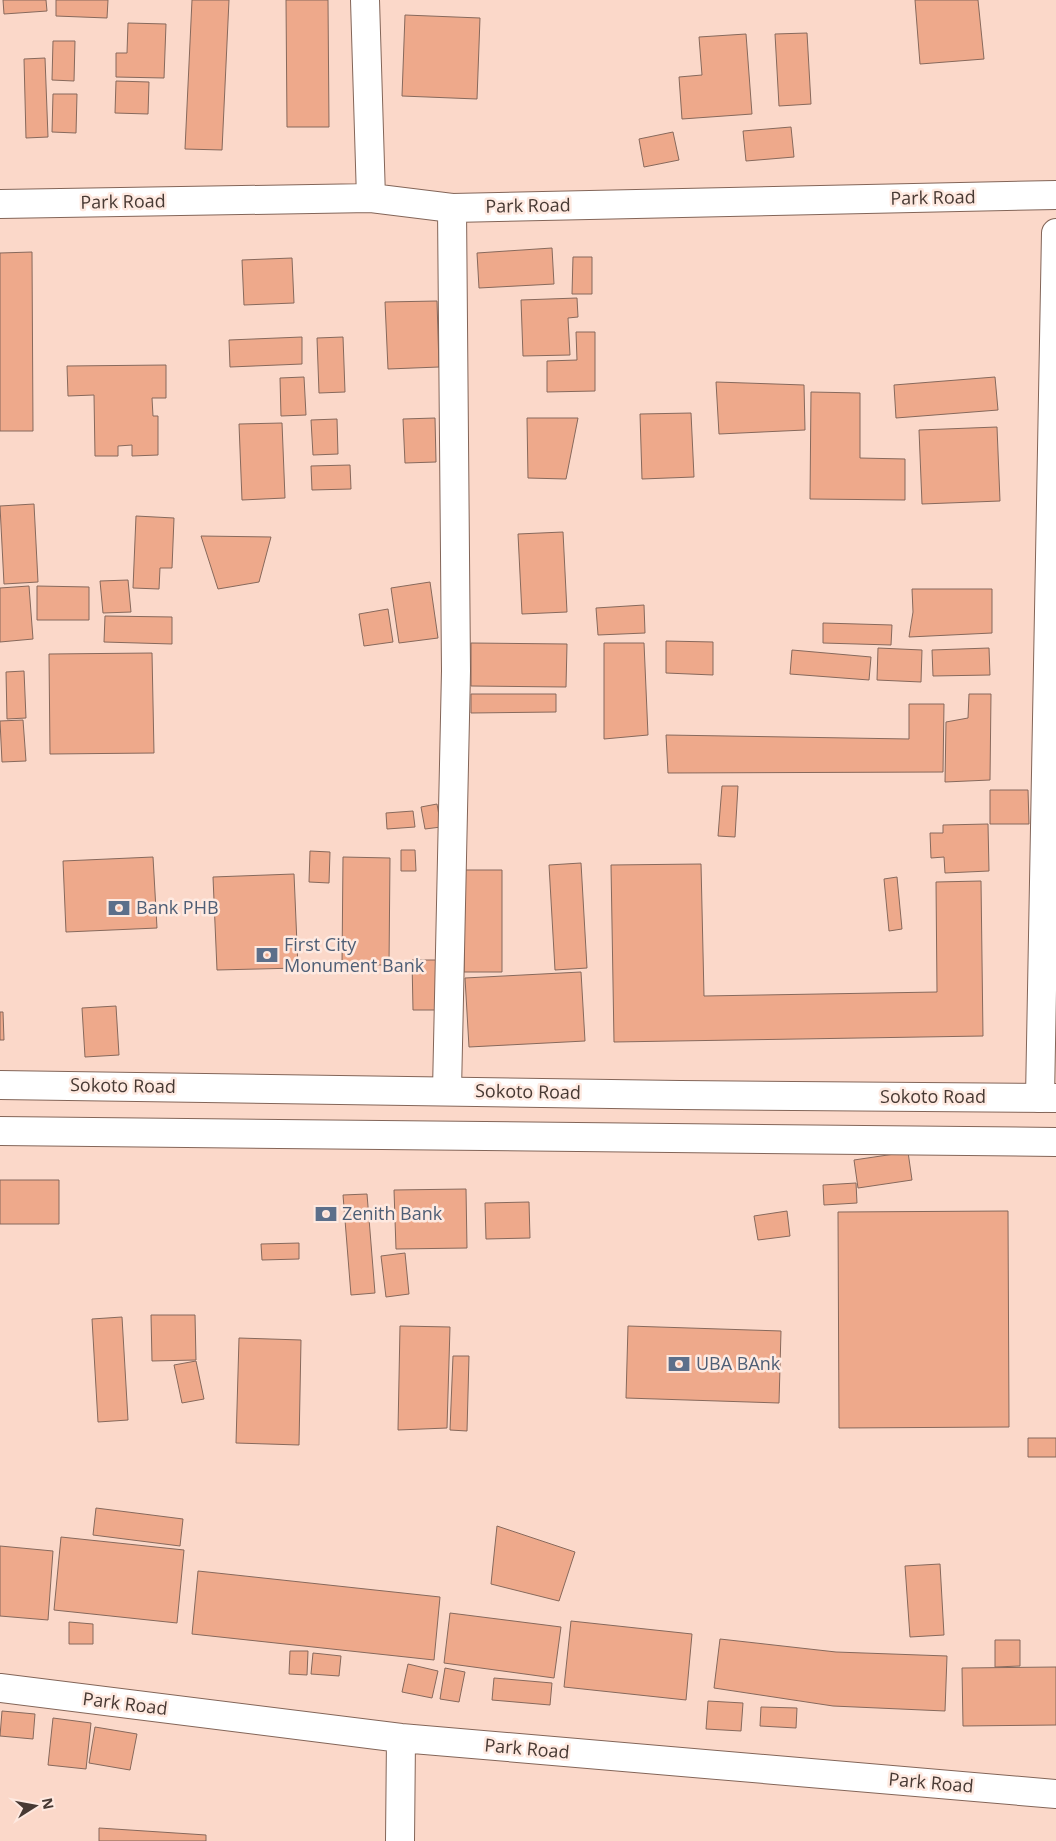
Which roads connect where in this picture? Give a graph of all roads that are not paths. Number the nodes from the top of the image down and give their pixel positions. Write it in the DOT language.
graph roads {
  1 [pos="365,0"];
  2 [pos="1056,195"];
  3 [pos="371,198"];
  4 [pos="0,204"];
  5 [pos="452,208"];
  6 [pos="1056,233"];
  7 [pos="0,1084"];
  8 [pos="446,1091"];
  9 [pos="1048,1098"];
  10 [pos="0,1131"];
  11 [pos="1056,1142"];
  12 [pos="0,1688"];
  13 [pos="401,1738"];
  14 [pos="1056,1794"];
  15 [pos="400,1841"];
  1 -- 3 [label="street"];
  2 -- 5 [label="street, Park Road"];
  3 -- 4 [label="street, Park Road"];
  3 -- 5 [label="street, Park Road"];
  5 -- 8 [label="street"];
  6 -- 9 [label="street"];
  7 -- 8 [label="street, Sokoto Road"];
  8 -- 9 [label="street, Sokoto Road"];
  10 -- 11 [label="street"];
  12 -- 13 [label="street, Park Road"];
  13 -- 14 [label="street, Park Road"];
  13 -- 15 [label="street"];
}
